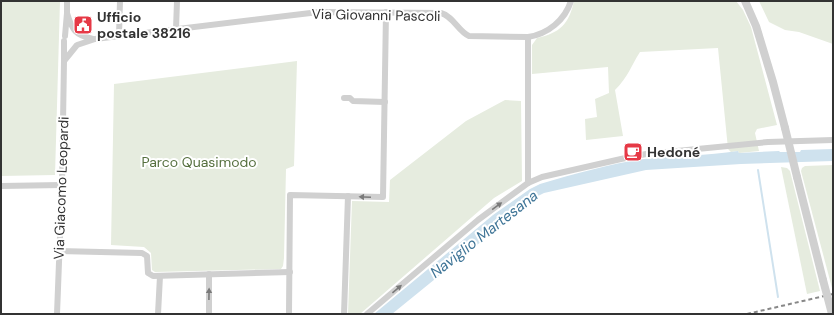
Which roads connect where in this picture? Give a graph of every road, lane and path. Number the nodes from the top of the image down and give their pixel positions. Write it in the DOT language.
graph roads {
  1 [pos="67,1"];
  2 [pos="120,1"];
  3 [pos="177,1"];
  4 [pos="571,1"];
  5 [pos="745,1"];
  6 [pos="386,12"];
  7 [pos="67,13"];
  8 [pos="176,29"];
  9 [pos="77,33"];
  10 [pos="119,36"];
  11 [pos="528,37"];
  12 [pos="64,39"];
  13 [pos="95,39"];
  14 [pos="77,46"];
  15 [pos="64,61"];
  16 [pos="344,98"];
  17 [pos="385,102"];
  18 [pos="833,140"];
  19 [pos="528,183"];
  20 [pos="62,185"];
  21 [pos="1,186"];
  22 [pos="348,196"];
  23 [pos="59,251"];
  24 [pos="290,272"];
  25 [pos="209,274"];
  26 [pos="160,276"];
  27 [pos="57,314"];
  28 [pos="158,314"];
  29 [pos="209,314"];
  30 [pos="289,314"];
  31 [pos="344,314"];
  32 [pos="367,314"];
  33 [pos="832,314"];
  1 -- 7 [label="street, Via Giacomo Leopardi"];
  2 -- 10 [label="street"];
  3 -- 8 [label="street"];
  4 -- 11 [label="street"];
  5 -- 33 [label="street, bridge"];
  6 -- 8 [label="street, Via Giovanni Pascoli"];
  6 -- 11 [label="street, Via Giovanni Pascoli"];
  6 -- 17 [label="street"];
  7 -- 9 [label="street, Via Giacomo Leopardi"];
  7 -- 12 [label="street, Via Giacomo Leopardi"];
  8 -- 10 [label="street, Via Giovanni Pascoli"];
  9 -- 12 [label="street"];
  9 -- 13 [label="street, Via Giovanni Pascoli"];
  9 -- 14 [label="street, Via Giacomo Leopardi"];
  10 -- 13 [label="street, Via Giovanni Pascoli"];
  11 -- 19 [label="street"];
  12 -- 14 [label="street"];
  12 -- 15 [label="street, Via Giacomo Leopardi"];
  13 -- 14 [label="street, Via Giovanni Pascoli"];
  14 -- 15 [label="street"];
  15 -- 20 [label="street, Via Giacomo Leopardi"];
  16 -- 17 [label="street"];
  17 -- 22 [label="street, one-way"];
  18 -- 19 [label="street"];
  32 -- 19 [label="street, one-way"];
  20 -- 21 [label="street"];
  20 -- 23 [label="street, Via Giacomo Leopardi"];
  22 -- 24 [label="street"];
  22 -- 31 [label="street"];
  23 -- 26 [label="street"];
  23 -- 27 [label="street, Via Giacomo Leopardi"];
  24 -- 25 [label="street"];
  24 -- 30 [label="street"];
  25 -- 26 [label="street"];
  29 -- 25 [label="street, one-way"];
  26 -- 28 [label="street"];
}
